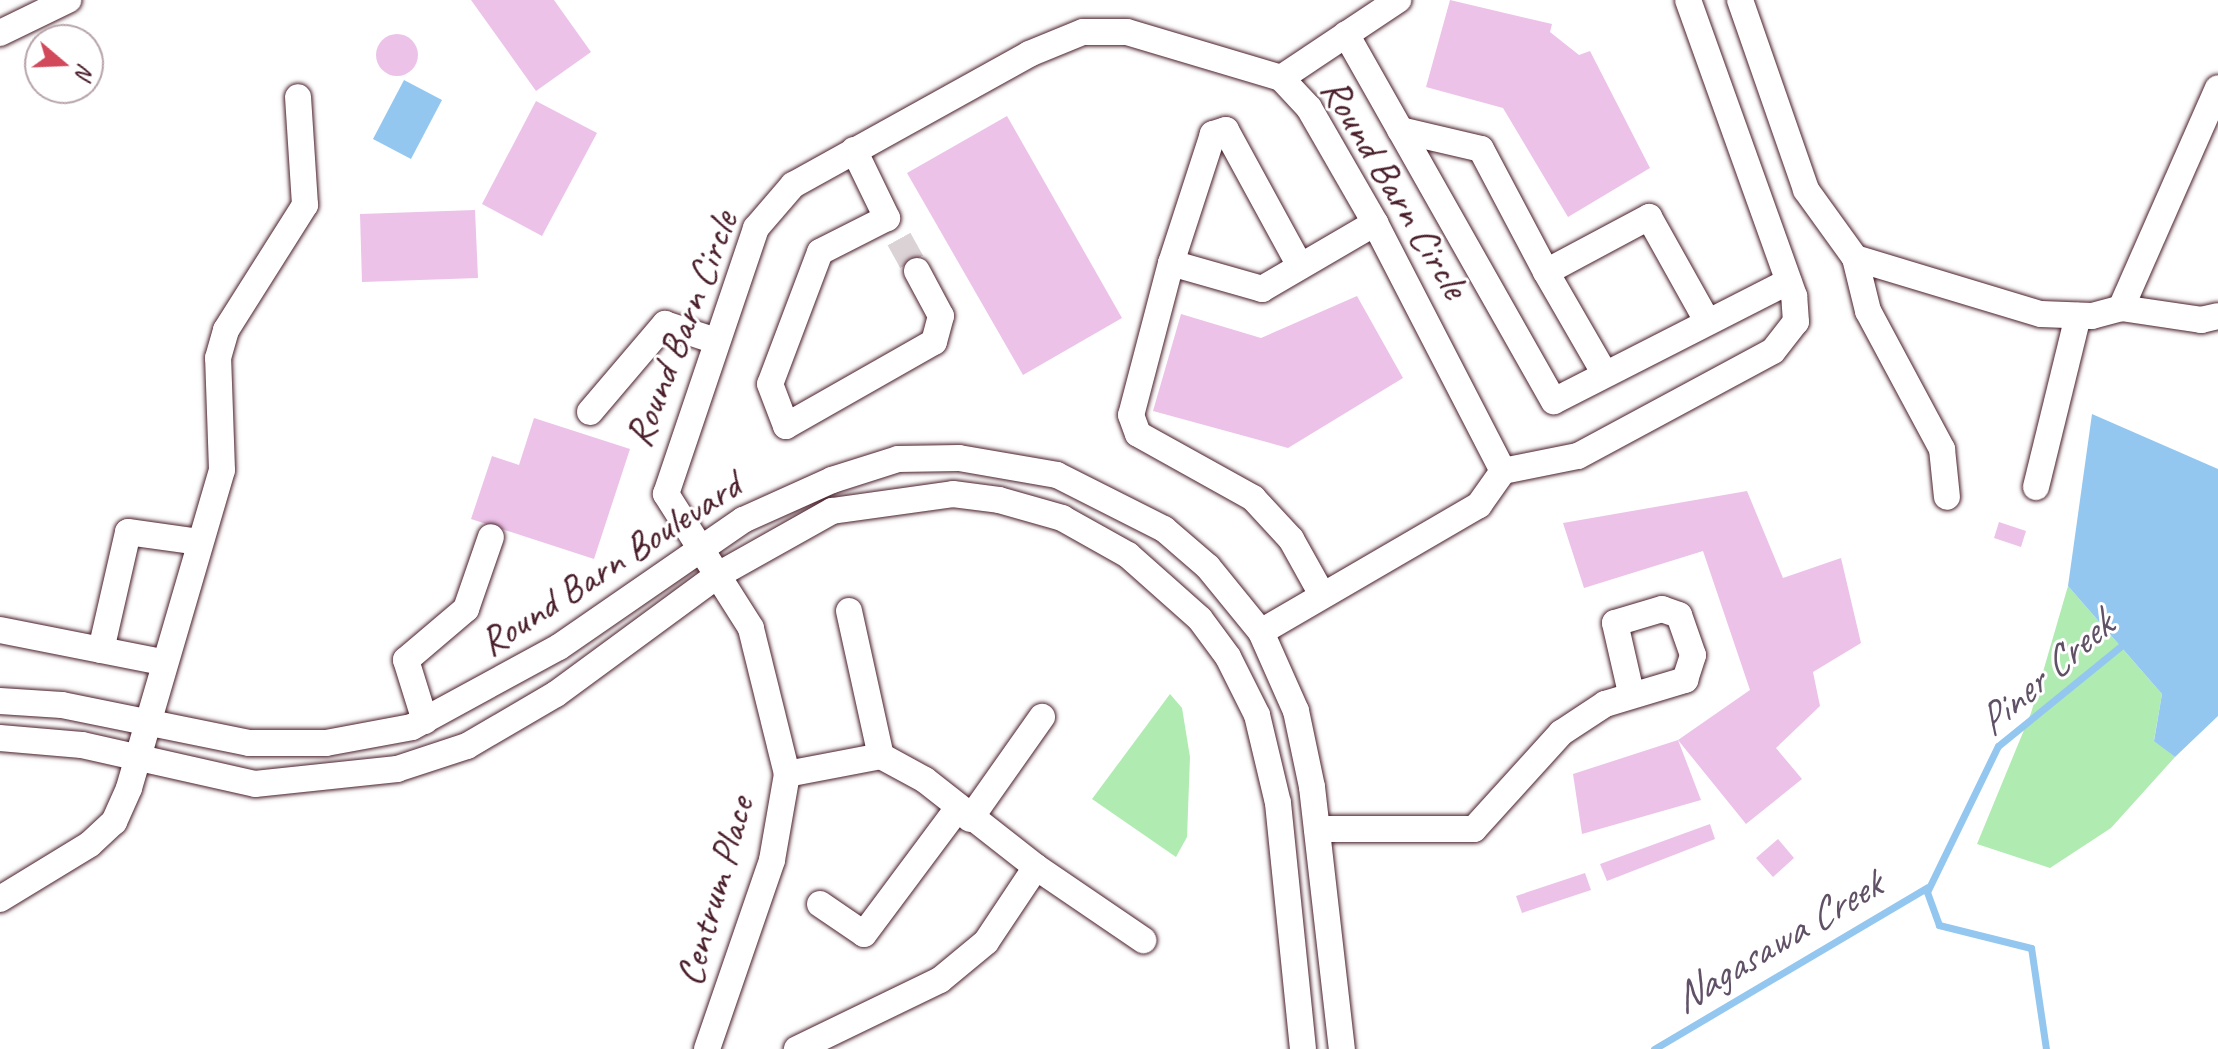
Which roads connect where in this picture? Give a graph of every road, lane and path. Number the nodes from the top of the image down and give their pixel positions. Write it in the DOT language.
graph roads {
  1 [pos="68,0"];
  2 [pos="1398,0"];
  3 [pos="1688,0"];
  4 [pos="1740,0"];
  5 [pos="0,33"];
  6 [pos="1346,34"];
  7 [pos="1281,78"];
  8 [pos="2218,88"];
  9 [pos="298,97"];
  10 [pos="1400,130"];
  11 [pos="854,150"];
  12 [pos="1375,223"];
  13 [pos="1855,258"];
  14 [pos="1171,263"];
  15 [pos="1300,266"];
  16 [pos="917,271"];
  17 [pos="1546,272"];
  18 [pos="1788,282"];
  19 [pos="2121,308"];
  20 [pos="2078,316"];
  21 [pos="2218,316"];
  22 [pos="1706,319"];
  23 [pos="716,341"];
  24 [pos="1605,374"];
  25 [pos="590,412"];
  26 [pos="1503,471"];
  27 [pos="2036,487"];
  28 [pos="1947,497"];
  29 [pos="491,537"];
  30 [pos="200,542"];
  31 [pos="697,548"];
  32 [pos="718,575"];
  33 [pos="1321,593"];
  34 [pos="849,611"];
  35 [pos="0,630"];
  36 [pos="1261,632"];
  37 [pos="101,650"];
  38 [pos="162,662"];
  39 [pos="1631,693"];
  40 [pos="0,701"];
  41 [pos="1042,717"];
  42 [pos="425,721"];
  43 [pos="146,722"];
  44 [pos="0,738"];
  45 [pos="881,756"];
  46 [pos="138,758"];
  47 [pos="787,774"];
  48 [pos="964,814"];
  49 [pos="1317,829"];
  50 [pos="1036,867"];
  51 [pos="0,899"];
  52 [pos="820,904"];
  53 [pos="1143,940"];
  54 [pos="713,1048"];
  55 [pos="797,1049"];
  56 [pos="1303,1049"];
  57 [pos="1342,1049"];
  1 -- 5 [label="street"];
  2 -- 6 [label="street"];
  3 -- 18 [label="street"];
  4 -- 13 [label="street"];
  6 -- 7 [label="street"];
  6 -- 10 [label="street"];
  7 -- 11 [label="street, Round Barn Circle"];
  7 -- 12 [label="street, Round Barn Circle"];
  8 -- 19 [label="street"];
  9 -- 30 [label="street"];
  10 -- 17 [label="street"];
  10 -- 24 [label="street"];
  11 -- 16 [label="street"];
  11 -- 23 [label="street, Round Barn Circle"];
  12 -- 15 [label="street"];
  12 -- 26 [label="street, Round Barn Circle"];
  13 -- 20 [label="street"];
  13 -- 28 [label="street"];
  14 -- 15 [label="street"];
  14 -- 15 [label="street"];
  14 -- 33 [label="street"];
  17 -- 22 [label="street"];
  17 -- 24 [label="street"];
  18 -- 22 [label="street"];
  18 -- 26 [label="street"];
  19 -- 20 [label="street"];
  19 -- 21 [label="street"];
  20 -- 27 [label="street"];
  22 -- 24 [label="street"];
  23 -- 25 [label="street"];
  23 -- 31 [label="street, Round Barn Circle"];
  26 -- 33 [label="street"];
  29 -- 42 [label="street"];
  30 -- 37 [label="street"];
  30 -- 38 [label="street"];
  31 -- 32 [label="street, Round Barn Circle"];
  31 -- 36 [label="street, Round Barn Boulevard"];
  31 -- 42 [label="street, Round Barn Boulevard"];
  32 -- 46 [label="street, Round Barn Boulevard"];
  32 -- 47 [label="street, Centrum Place"];
  32 -- 56 [label="street, Round Barn Boulevard"];
  33 -- 36 [label="street"];
  34 -- 45 [label="street"];
  35 -- 37 [label="street"];
  36 -- 49 [label="street, Round Barn Boulevard"];
  37 -- 38 [label="street"];
  38 -- 43 [label="street"];
  39 -- 49 [label="street"];
  40 -- 43 [label="street, Round Barn Boulevard"];
  41 -- 48 [label="street"];
  42 -- 43 [label="street, Round Barn Boulevard"];
  43 -- 46 [label="street"];
  44 -- 46 [label="street, Round Barn Boulevard"];
  45 -- 47 [label="street"];
  45 -- 48 [label="street"];
  46 -- 51 [label="street"];
  47 -- 54 [label="street, Centrum Place"];
  48 -- 50 [label="street"];
  48 -- 52 [label="street"];
  49 -- 57 [label="street, Round Barn Boulevard"];
  50 -- 53 [label="street"];
  50 -- 55 [label="street"];
}
